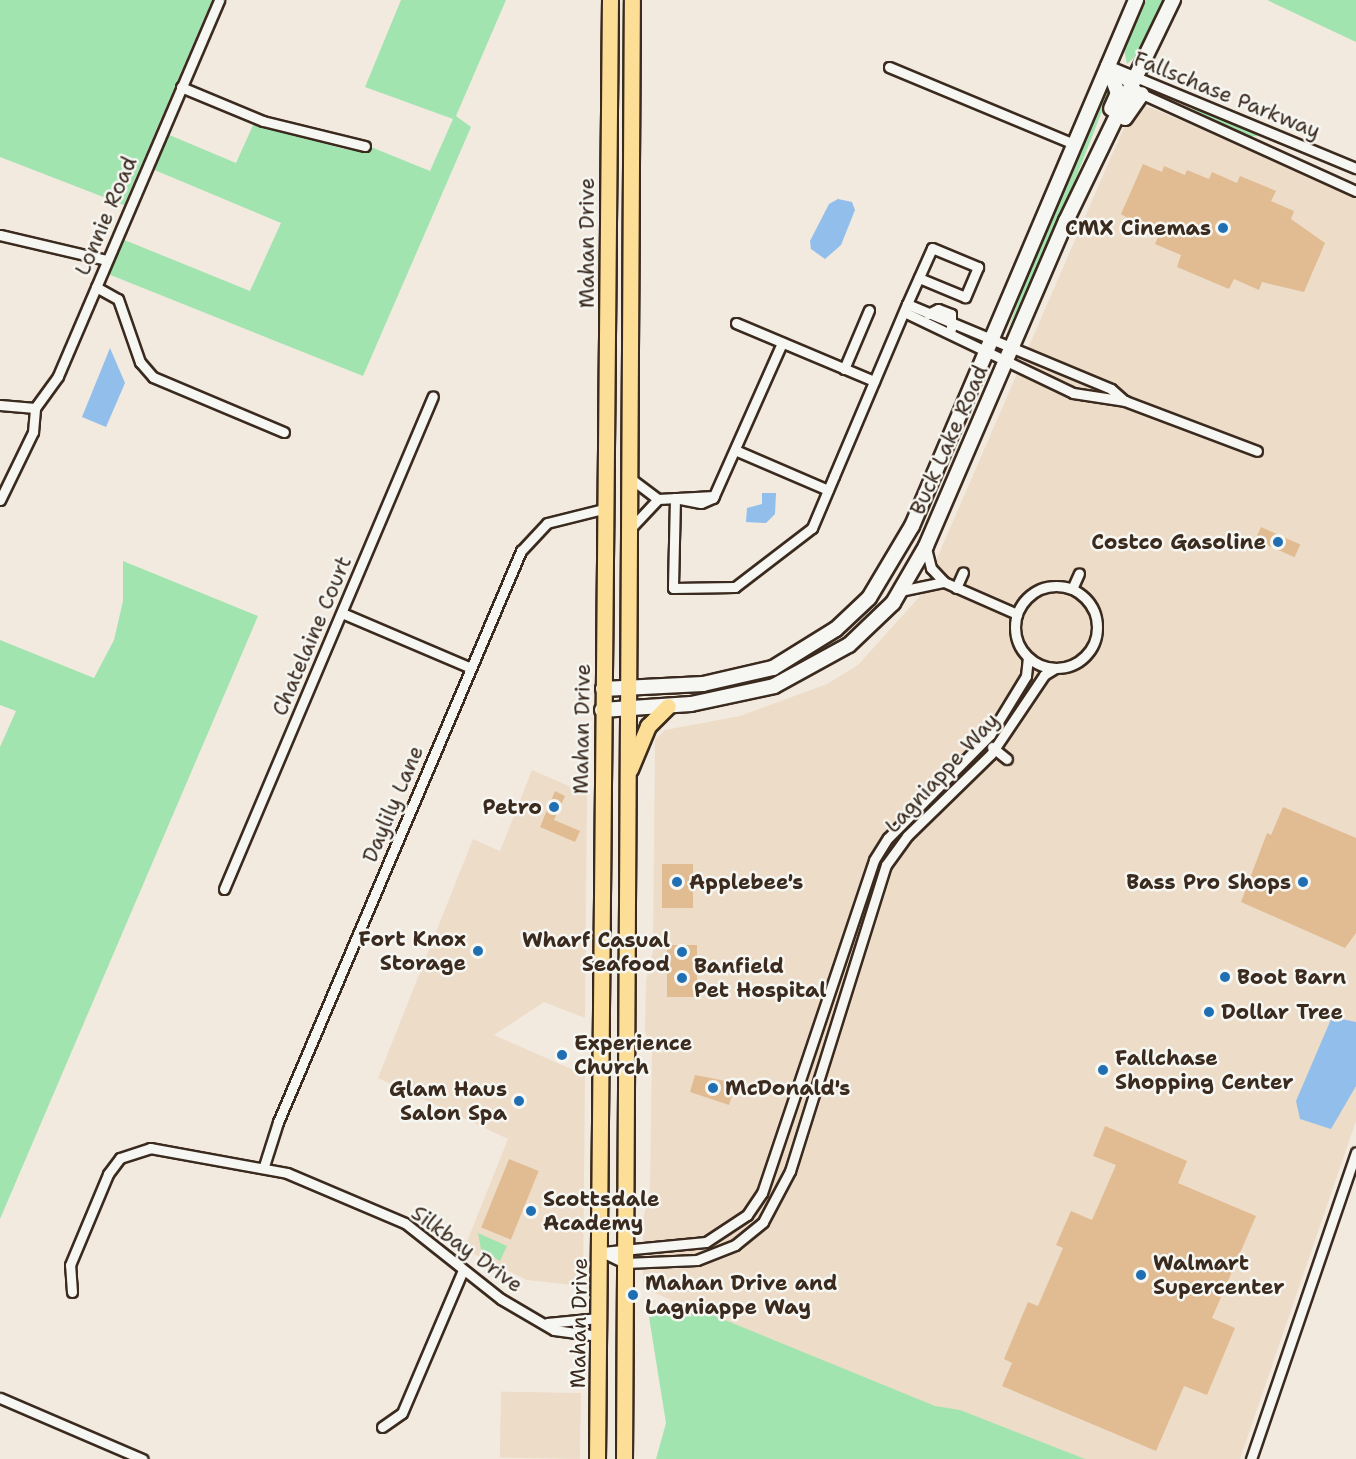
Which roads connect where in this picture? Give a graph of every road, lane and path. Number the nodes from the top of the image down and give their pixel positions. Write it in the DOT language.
graph roads {
  1 [pos="219,0"];
  2 [pos="610,0"];
  3 [pos="632,0"];
  4 [pos="1136,0"];
  5 [pos="1173,0"];
  6 [pos="889,66"];
  7 [pos="1108,66"];
  8 [pos="1137,85"];
  9 [pos="181,87"];
  10 [pos="1272,131"];
  11 [pos="1074,144"];
  12 [pos="365,146"];
  13 [pos="1263,150"];
  14 [pos="1356,168"];
  15 [pos="1356,191"];
  16 [pos="1066,221"];
  17 [pos="0,235"];
  18 [pos="107,260"];
  19 [pos="919,278"];
  20 [pos="96,286"];
  21 [pos="906,308"];
  22 [pos="869,310"];
  23 [pos="736,324"];
  24 [pos="951,329"];
  25 [pos="993,338"];
  26 [pos="782,343"];
  27 [pos="1013,347"];
  28 [pos="607,349"];
  29 [pos="986,353"];
  30 [pos="1006,362"];
  31 [pos="844,369"];
  32 [pos="630,380"];
  33 [pos="874,381"];
  34 [pos="433,396"];
  35 [pos="1125,401"];
  36 [pos="0,405"];
  37 [pos="35,408"];
  38 [pos="284,432"];
  39 [pos="735,450"];
  40 [pos="1257,451"];
  41 [pos="630,478"];
  42 [pos="828,490"];
  43 [pos="675,498"];
  44 [pos="658,499"];
  45 [pos="0,500"];
  46 [pos="607,508"];
  47 [pos="628,532"];
  48 [pos="926,546"];
  49 [pos="963,572"];
  50 [pos="1078,573"];
  51 [pos="944,582"];
  52 [pos="956,588"];
  53 [pos="1072,589"];
  54 [pos="900,591"];
  55 [pos="342,613"];
  56 [pos="1017,614"];
  57 [pos="1028,657"];
  58 [pos="471,668"];
  59 [pos="1054,668"];
  60 [pos="627,688"];
  61 [pos="603,689"];
  62 [pos="668,706"];
  63 [pos="627,709"];
  64 [pos="602,710"];
  65 [pos="984,741"];
  66 [pos="995,750"];
  67 [pos="1007,759"];
  68 [pos="627,778"];
  69 [pos="881,849"];
  70 [pos="892,855"];
  71 [pos="224,888"];
  72 [pos="841,958"];
  73 [pos="855,961"];
  74 [pos="600,1009"];
  75 [pos="626,1030"];
  76 [pos="805,1066"];
  77 [pos="821,1072"];
  78 [pos="1356,1152"];
  79 [pos="264,1166"];
  80 [pos="625,1246"];
  81 [pos="602,1252"];
  82 [pos="625,1263"];
  83 [pos="463,1270"];
  84 [pos="72,1292"];
  85 [pos="599,1318"];
  86 [pos="547,1323"];
  87 [pos="599,1336"];
  88 [pos="0,1398"];
  89 [pos="382,1427"];
  90 [pos="142,1459"];
  91 [pos="597,1459"];
  92 [pos="624,1459"];
  93 [pos="1251,1459"];
  1 -- 9 [label="street, Lonnie Road"];
  2 -- 28 [label="main road, Mahan Drive"];
  3 -- 32 [label="main road, Mahan Drive"];
  4 -- 7 [label="main road, Buck Lake Road"];
  5 -- 8 [label="main road, Buck Lake Road"];
  6 -- 11 [label="street"];
  7 -- 8 [label="street, Fallschase Parkway"];
  7 -- 11 [label="main road, Buck Lake Road"];
  7 -- 16 [label="main road"];
  8 -- 10 [label="street, Fallschase Parkway"];
  8 -- 13 [label="street, Fallschase Parkway"];
  8 -- 16 [label="main road, Buck Lake Road"];
  9 -- 12 [label="street"];
  9 -- 18 [label="street, Lonnie Road"];
  10 -- 13 [label="street"];
  10 -- 14 [label="street, Fallschase Parkway"];
  11 -- 25 [label="main road, Buck Lake Road"];
  13 -- 15 [label="street, Fallschase Parkway"];
  16 -- 27 [label="main road, Buck Lake Road"];
  17 -- 18 [label="street"];
  18 -- 20 [label="street, Lonnie Road"];
  19 -- 19 [label="street"];
  19 -- 21 [label="street"];
  20 -- 37 [label="street, Lonnie Road"];
  20 -- 38 [label="street"];
  21 -- 24 [label="street"];
  21 -- 24 [label="street"];
  21 -- 33 [label="street"];
  22 -- 31 [label="street"];
  23 -- 26 [label="street"];
  24 -- 25 [label="street"];
  24 -- 29 [label="street"];
  25 -- 27 [label="street"];
  25 -- 29 [label="main road, Buck Lake Road"];
  26 -- 31 [label="street"];
  26 -- 39 [label="street"];
  27 -- 30 [label="main road, Buck Lake Road"];
  27 -- 35 [label="street"];
  28 -- 32 [label="main road"];
  28 -- 46 [label="main road, Mahan Drive"];
  29 -- 30 [label="street"];
  29 -- 60 [label="main road, Buck Lake Road"];
  30 -- 35 [label="street"];
  30 -- 48 [label="main road, Buck Lake Road"];
  31 -- 33 [label="street"];
  32 -- 41 [label="main road, Mahan Drive"];
  33 -- 42 [label="street"];
  34 -- 55 [label="street, Chatelaine Court"];
  35 -- 40 [label="street"];
  36 -- 37 [label="street"];
  37 -- 45 [label="street"];
  39 -- 42 [label="street"];
  39 -- 43 [label="street"];
  41 -- 44 [label="street"];
  41 -- 47 [label="main road, Mahan Drive"];
  42 -- 43 [label="street"];
  43 -- 44 [label="street"];
  44 -- 47 [label="street"];
  46 -- 58 [label="street, Daylily Lane"];
  46 -- 61 [label="main road, Mahan Drive"];
  47 -- 60 [label="main road, Mahan Drive"];
  48 -- 51 [label="street"];
  48 -- 54 [label="main road, Buck Lake Road"];
  49 -- 52 [label="street"];
  50 -- 53 [label="street"];
  51 -- 52 [label="street"];
  51 -- 54 [label="street"];
  52 -- 56 [label="street"];
  53 -- 56 [label="street"];
  53 -- 59 [label="street"];
  54 -- 62 [label="main road, Buck Lake Road"];
  55 -- 58 [label="street"];
  55 -- 71 [label="street, Chatelaine Court"];
  56 -- 57 [label="street"];
  57 -- 59 [label="street"];
  57 -- 65 [label="street, Lagniappe Way"];
  58 -- 79 [label="street, Daylily Lane"];
  59 -- 66 [label="street, Lagniappe Way"];
  60 -- 61 [label="main road, Buck Lake Road"];
  60 -- 63 [label="main road, Mahan Drive"];
  61 -- 64 [label="main road, Mahan Drive"];
  62 -- 63 [label="main road, Buck Lake Road"];
  62 -- 68 [label="main road"];
  63 -- 64 [label="main road, Buck Lake Road"];
  63 -- 68 [label="main road, Mahan Drive"];
  64 -- 74 [label="main road, Mahan Drive"];
  65 -- 66 [label="street"];
  65 -- 69 [label="street, Lagniappe Way"];
  66 -- 67 [label="street"];
  66 -- 70 [label="street, Lagniappe Way"];
  68 -- 75 [label="main road, Mahan Drive"];
  69 -- 70 [label="street"];
  69 -- 72 [label="street, Lagniappe Way"];
  70 -- 73 [label="street, Lagniappe Way"];
  72 -- 73 [label="street"];
  72 -- 76 [label="street, Lagniappe Way"];
  73 -- 77 [label="street, Lagniappe Way"];
  74 -- 75 [label="main road"];
  74 -- 81 [label="main road, Mahan Drive"];
  75 -- 80 [label="main road, Mahan Drive"];
  76 -- 77 [label="street"];
  76 -- 80 [label="street, Lagniappe Way"];
  77 -- 82 [label="street, Lagniappe Way"];
  78 -- 93 [label="street"];
  79 -- 83 [label="street, Silkbay Drive"];
  79 -- 84 [label="street, Silkbay Drive"];
  80 -- 81 [label="street, Lagniappe Way"];
  80 -- 82 [label="main road, Mahan Drive"];
  81 -- 82 [label="street, Lagniappe Way"];
  81 -- 85 [label="main road, Mahan Drive"];
  82 -- 92 [label="main road, Mahan Drive"];
  83 -- 86 [label="street, Silkbay Drive"];
  83 -- 89 [label="street"];
  85 -- 86 [label="street"];
  85 -- 87 [label="main road, Mahan Drive"];
  86 -- 87 [label="street, Silkbay Drive"];
  87 -- 91 [label="main road, Mahan Drive"];
  88 -- 90 [label="street"];
}
